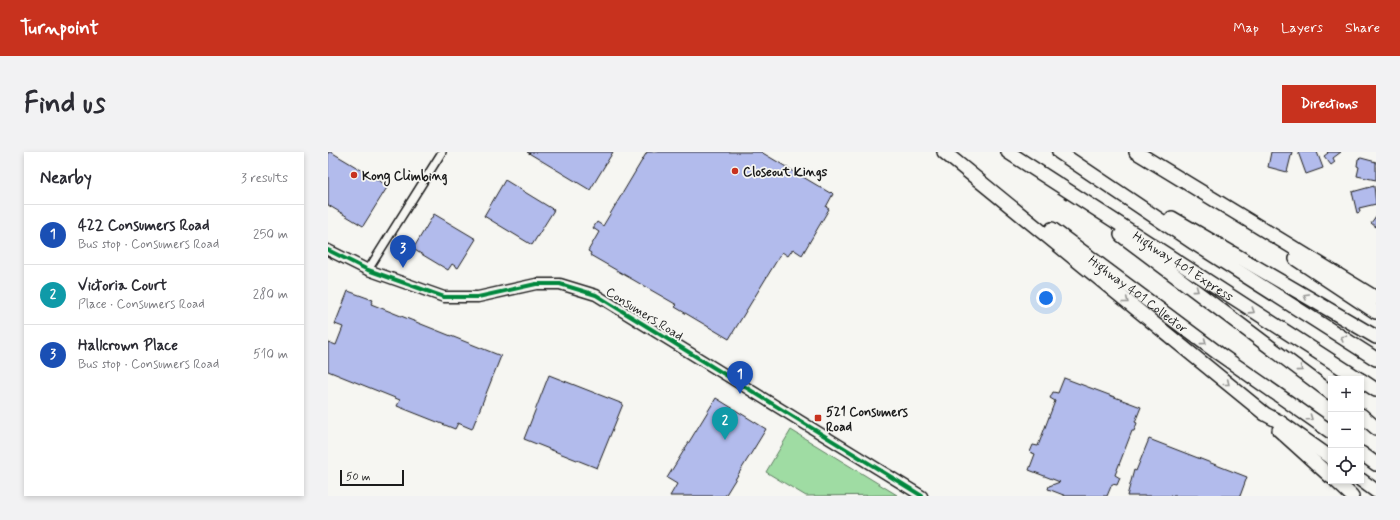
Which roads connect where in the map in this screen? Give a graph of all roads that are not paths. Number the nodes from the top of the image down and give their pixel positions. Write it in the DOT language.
graph roads {
  1 [pos="442,152"];
  2 [pos="944,152"];
  3 [pos="948,152"];
  4 [pos="1007,152"];
  5 [pos="1059,152"];
  6 [pos="1136,152"];
  7 [pos="1087,171"];
  8 [pos="1178,179"];
  9 [pos="328,250"];
  10 [pos="368,270"];
  11 [pos="1376,298"];
  12 [pos="1376,312"];
  13 [pos="1376,337"];
  14 [pos="1376,359"];
  15 [pos="1354,376"];
  16 [pos="1364,382"];
  17 [pos="1376,390"];
  18 [pos="1328,391"];
  19 [pos="1265,414"];
  20 [pos="1364,418"];
  21 [pos="1376,428"];
  22 [pos="1328,430"];
  23 [pos="1364,455"];
  24 [pos="1328,456"];
  25 [pos="1376,464"];
  26 [pos="1328,474"];
  27 [pos="1364,482"];
  28 [pos="1339,484"];
  29 [pos="1376,491"];
  30 [pos="922,496"];
  31 [pos="1352,496"];
  1 -- 10 [label="street"];
  2 -- 19 [label="highway, one-way"];
  3 -- 22 [label="highway, Highway 401 Collector, one-way"];
  4 -- 15 [label="highway, Highway 401 Express, one-way"];
  4 -- 18 [label="highway, one-way"];
  5 -- 7 [label="highway, Highway 401 Express"];
  6 -- 8 [label="highway"];
  13 -- 7 [label="highway, one-way"];
  14 -- 7 [label="highway, Highway 401 Express, one-way"];
  8 -- 11 [label="highway"];
  8 -- 12 [label="highway"];
  9 -- 10 [label="street, Consumers Road"];
  10 -- 30 [label="street, Consumers Road"];
  16 -- 17 [label="highway, Highway 401 Express"];
  19 -- 24 [label="highway"];
  19 -- 26 [label="highway"];
  20 -- 21 [label="highway"];
  23 -- 25 [label="highway"];
  27 -- 29 [label="highway"];
  28 -- 31 [label="highway"];
}
